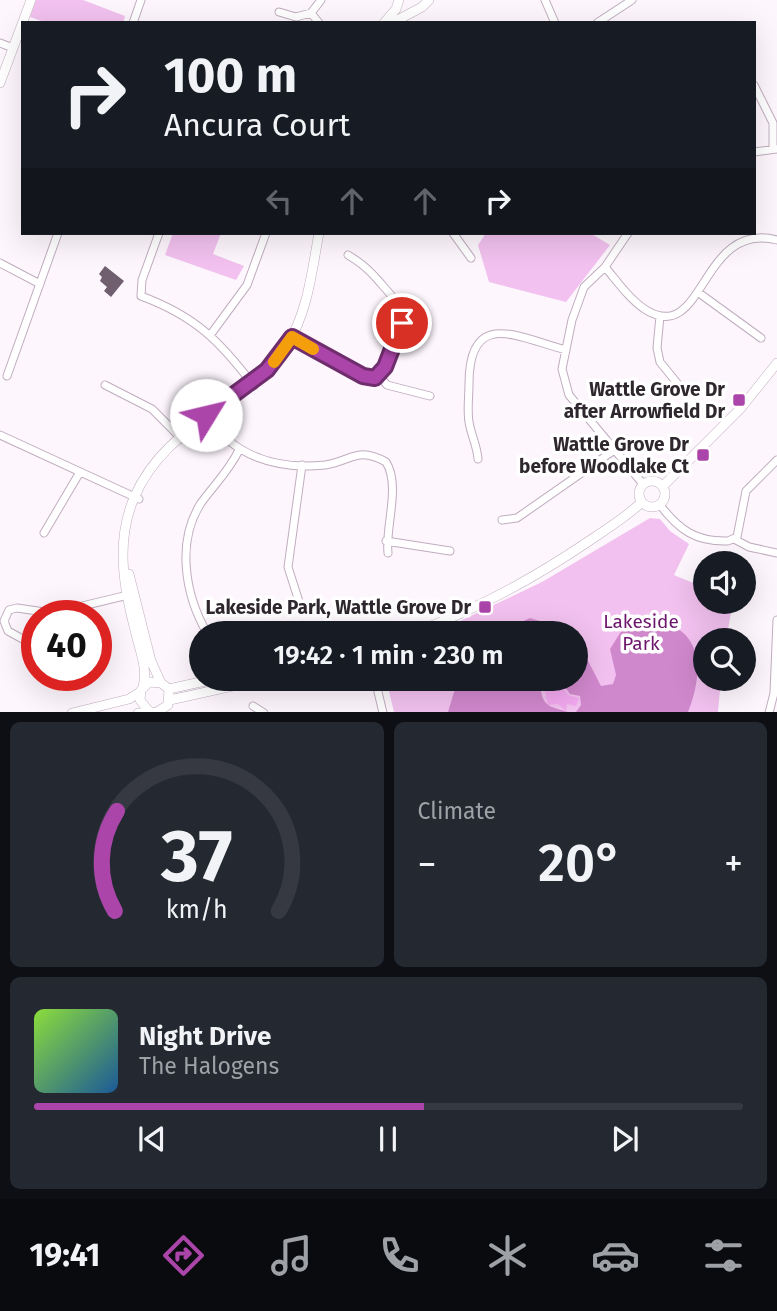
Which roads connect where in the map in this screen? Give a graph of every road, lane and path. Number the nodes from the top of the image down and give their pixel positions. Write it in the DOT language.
graph roads {
  1 [pos="31,0"];
  2 [pos="141,0"];
  3 [pos="321,0"];
  4 [pos="399,0"];
  5 [pos="545,0"];
  6 [pos="632,0"];
  7 [pos="426,3"];
  8 [pos="279,12"];
  9 [pos="311,13"];
  10 [pos="23,21"];
  11 [pos="134,21"];
  12 [pos="318,21"];
  13 [pos="386,21"];
  14 [pos="395,21"];
  15 [pos="554,21"];
  16 [pos="600,21"];
  17 [pos="21,27"];
  18 [pos="0,43"];
  19 [pos="13,48"];
  20 [pos="0,83"];
  21 [pos="756,89"];
  22 [pos="775,149"];
  23 [pos="756,152"];
  24 [pos="57,235"];
  25 [pos="158,235"];
  26 [pos="265,235"];
  27 [pos="322,235"];
  28 [pos="454,235"];
  29 [pos="627,235"];
  30 [pos="777,240"];
  31 [pos="348,255"];
  32 [pos="471,258"];
  33 [pos="0,262"];
  34 [pos="605,267"];
  35 [pos="40,284"];
  36 [pos="699,293"];
  37 [pos="660,316"];
  38 [pos="211,334"];
  39 [pos="761,338"];
  40 [pos="294,339"];
  41 [pos="566,350"];
  42 [pos="777,363"];
  43 [pos="7,376"];
  44 [pos="379,376"];
  45 [pos="106,385"];
  46 [pos="252,385"];
  47 [pos="430,396"];
  48 [pos="699,410"];
  49 [pos="208,417"];
  50 [pos="0,435"];
  51 [pos="180,438"];
  52 [pos="239,450"];
  53 [pos="613,450"];
  54 [pos="478,459"];
  55 [pos="777,460"];
  56 [pos="302,465"];
  57 [pos="80,472"];
  58 [pos="643,484"];
  59 [pos="663,486"];
  60 [pos="136,498"];
  61 [pos="642,502"];
  62 [pos="660,505"];
  63 [pos="502,520"];
  64 [pos="44,533"];
  65 [pos="734,539"];
  66 [pos="386,541"];
  67 [pos="450,551"];
  68 [pos="388,553"];
  69 [pos="777,553"];
  70 [pos="130,595"];
  71 [pos="108,600"];
  72 [pos="21,609"];
  73 [pos="302,611"];
  74 [pos="777,620"];
  75 [pos="200,621"];
  76 [pos="444,621"];
  77 [pos="21,638"];
  78 [pos="189,683"];
  79 [pos="165,686"];
  80 [pos="142,689"];
  81 [pos="211,691"];
  82 [pos="378,691"];
  83 [pos="170,700"];
  84 [pos="253,706"];
  85 [pos="143,711"];
  86 [pos="72,712"];
  87 [pos="264,712"];
  88 [pos="383,712"];
  89 [pos="769,712"];
  1 -- 10 [label="street"];
  2 -- 11 [label="street"];
  3 -- 9 [label="street"];
  4 -- 7 [label="street"];
  4 -- 13 [label="street"];
  5 -- 15 [label="street"];
  6 -- 16 [label="street"];
  7 -- 14 [label="street"];
  8 -- 9 [label="street"];
  9 -- 12 [label="street"];
  17 -- 19 [label="street"];
  18 -- 19 [label="street"];
  19 -- 20 [label="street"];
  21 -- 22 [label="street"];
  22 -- 23 [label="street"];
  24 -- 35 [label="street"];
  25 -- 38 [label="street"];
  26 -- 38 [label="street"];
  27 -- 40 [label="street"];
  28 -- 32 [label="street"];
  29 -- 34 [label="street"];
  30 -- 36 [label="street"];
  31 -- 44 [label="street"];
  33 -- 35 [label="street"];
  34 -- 37 [label="street"];
  34 -- 41 [label="street"];
  35 -- 43 [label="street"];
  36 -- 37 [label="street"];
  36 -- 39 [label="street"];
  37 -- 48 [label="street"];
  38 -- 46 [label="street"];
  40 -- 44 [label="street"];
  40 -- 46 [label="street"];
  41 -- 53 [label="street"];
  41 -- 54 [label="street"];
  42 -- 59 [label="street"];
  44 -- 47 [label="street"];
  45 -- 51 [label="street"];
  46 -- 49 [label="street"];
  49 -- 51 [label="street"];
  49 -- 52 [label="street"];
  50 -- 57 [label="street"];
  51 -- 60 [label="street"];
  52 -- 56 [label="street"];
  52 -- 75 [label="street"];
  53 -- 58 [label="street"];
  53 -- 63 [label="street"];
  55 -- 65 [label="street"];
  56 -- 66 [label="street"];
  56 -- 73 [label="street"];
  57 -- 60 [label="street"];
  57 -- 64 [label="street"];
  58 -- 59 [label="street"];
  58 -- 61 [label="street"];
  59 -- 62 [label="street"];
  60 -- 70 [label="street"];
  61 -- 62 [label="street"];
  61 -- 76 [label="street"];
  62 -- 65 [label="street"];
  65 -- 69 [label="street"];
  66 -- 67 [label="street"];
  66 -- 68 [label="street"];
  70 -- 71 [label="street"];
  70 -- 79 [label="street"];
  70 -- 80 [label="street"];
  72 -- 77 [label="street"];
  74 -- 89 [label="street"];
  78 -- 79 [label="street"];
  79 -- 80 [label="street"];
  79 -- 83 [label="street"];
  80 -- 85 [label="street"];
  80 -- 86 [label="street"];
  81 -- 83 [label="street"];
  82 -- 88 [label="street"];
  83 -- 85 [label="street"];
  84 -- 87 [label="street"];
}
